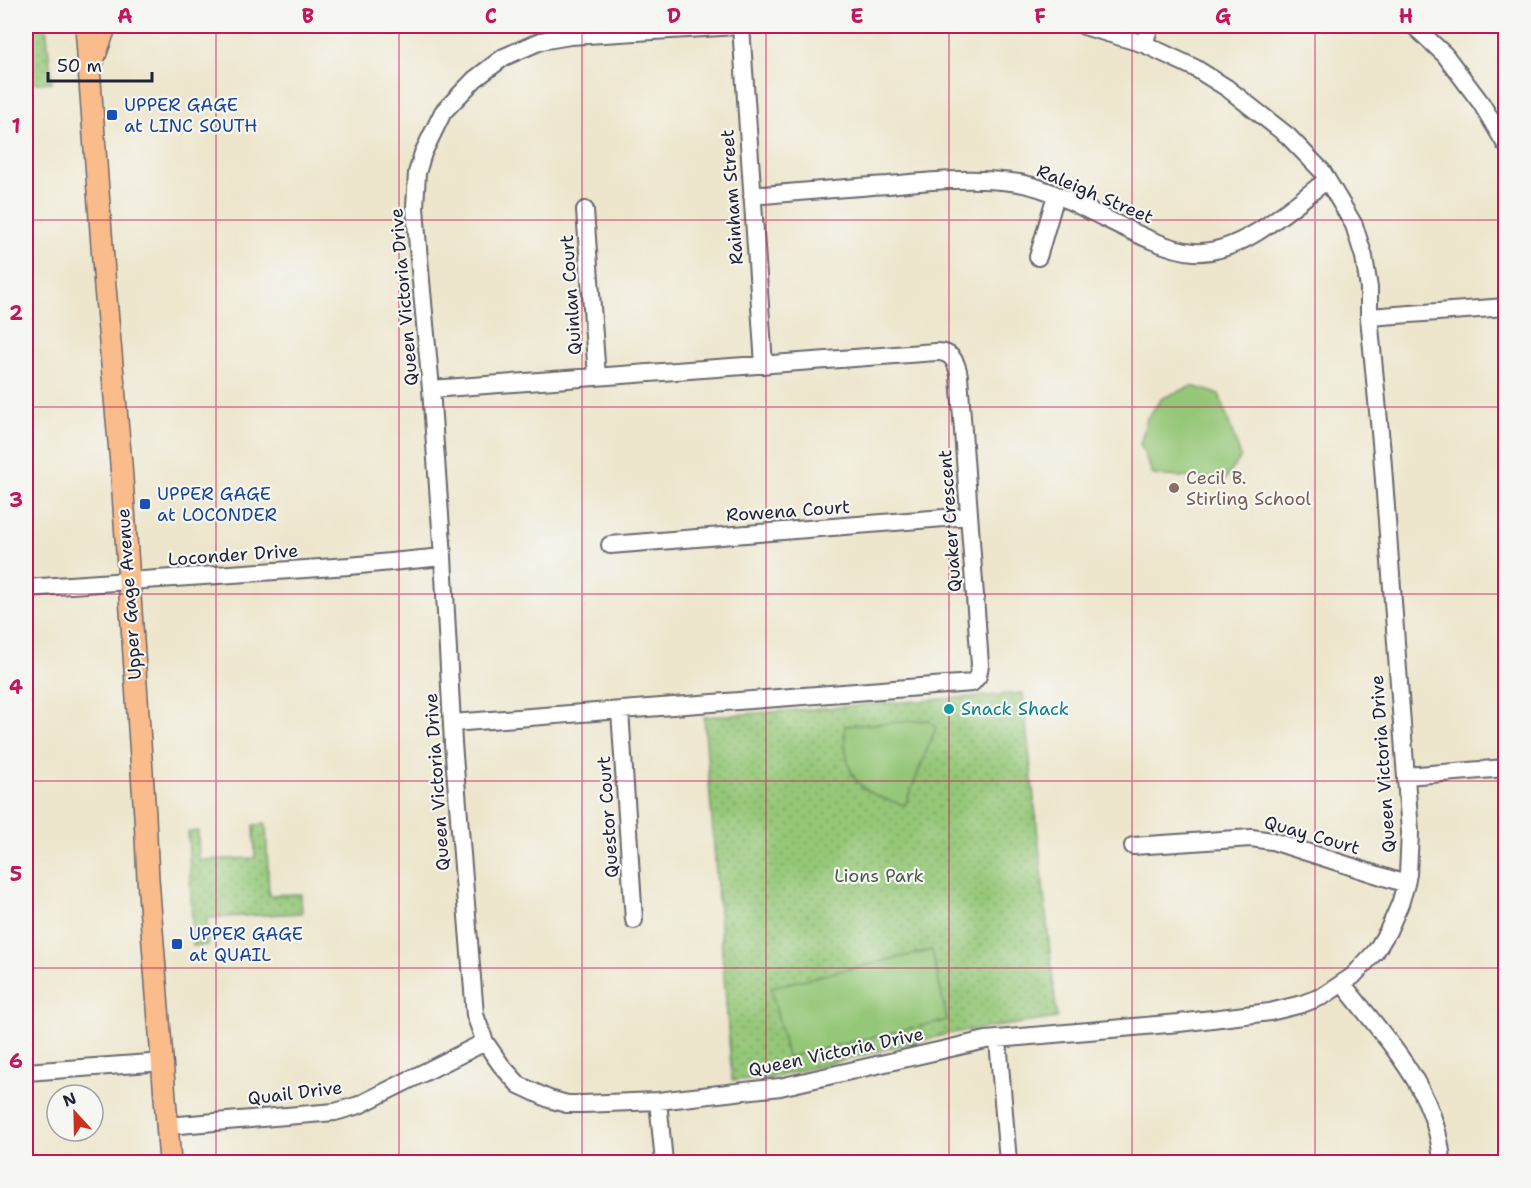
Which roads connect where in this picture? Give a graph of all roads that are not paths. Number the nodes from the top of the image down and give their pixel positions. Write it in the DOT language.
graph roads {
  1 [pos="86,26"];
  2 [pos="104,26"];
  3 [pos="739,26"];
  4 [pos="1084,26"];
  5 [pos="1150,26"];
  6 [pos="1414,26"];
  7 [pos="1144,44"];
  8 [pos="89,68"];
  9 [pos="1506,145"];
  10 [pos="1327,180"];
  11 [pos="1056,195"];
  12 [pos="752,196"];
  13 [pos="585,210"];
  14 [pos="1038,257"];
  15 [pos="1506,307"];
  16 [pos="1369,317"];
  17 [pos="764,366"];
  18 [pos="597,378"];
  19 [pos="431,389"];
  20 [pos="969,516"];
  21 [pos="610,544"];
  22 [pos="443,557"];
  23 [pos="128,581"];
  24 [pos="26,588"];
  25 [pos="620,711"];
  26 [pos="452,723"];
  27 [pos="1506,768"];
  28 [pos="1406,776"];
  29 [pos="1133,846"];
  30 [pos="1406,884"];
  31 [pos="634,920"];
  32 [pos="1343,984"];
  33 [pos="998,1040"];
  34 [pos="485,1042"];
  35 [pos="164,1062"];
  36 [pos="26,1072"];
  37 [pos="658,1101"];
  38 [pos="168,1126"];
  39 [pos="170,1162"];
  40 [pos="664,1162"];
  41 [pos="1008,1162"];
  42 [pos="1442,1162"];
  1 -- 8 [label="main road, Upper Gage Avenue"];
  2 -- 8 [label="highway"];
  3 -- 12 [label="street, Rainham Street"];
  3 -- 19 [label="street, Queen Victoria Drive"];
  4 -- 7 [label="street, Queen Victoria Drive"];
  5 -- 7 [label="street"];
  6 -- 9 [label="street"];
  7 -- 10 [label="street, Queen Victoria Drive"];
  8 -- 23 [label="main road, Upper Gage Avenue"];
  10 -- 11 [label="street, Raleigh Street"];
  10 -- 16 [label="street, Queen Victoria Drive"];
  11 -- 12 [label="street, Raleigh Street"];
  11 -- 14 [label="street"];
  12 -- 17 [label="street, Rainham Street"];
  13 -- 18 [label="street, Quinlan Court"];
  15 -- 16 [label="street"];
  16 -- 28 [label="street, Queen Victoria Drive"];
  17 -- 18 [label="street, Quaker Crescent"];
  17 -- 20 [label="street, Quaker Crescent"];
  18 -- 19 [label="street, Quaker Crescent"];
  19 -- 22 [label="street, Queen Victoria Drive"];
  20 -- 21 [label="street, Rowena Court"];
  20 -- 25 [label="street, Quaker Crescent"];
  22 -- 23 [label="street, Loconder Drive"];
  22 -- 26 [label="street, Queen Victoria Drive"];
  23 -- 24 [label="street, Loconder Drive"];
  23 -- 35 [label="main road, Upper Gage Avenue"];
  25 -- 26 [label="street, Quaker Crescent"];
  25 -- 31 [label="street, Questor Court"];
  26 -- 34 [label="street, Queen Victoria Drive"];
  27 -- 28 [label="street"];
  28 -- 30 [label="street, Queen Victoria Drive"];
  29 -- 30 [label="street, Quay Court"];
  30 -- 32 [label="street, Queen Victoria Drive"];
  32 -- 33 [label="street, Queen Victoria Drive"];
  32 -- 42 [label="street"];
  33 -- 37 [label="street, Queen Victoria Drive"];
  33 -- 41 [label="street"];
  34 -- 37 [label="street, Queen Victoria Drive"];
  34 -- 38 [label="street, Quail Drive"];
  35 -- 36 [label="street"];
  35 -- 38 [label="main road, Upper Gage Avenue"];
  37 -- 40 [label="street"];
  38 -- 39 [label="main road, Upper Gage Avenue"];
}
